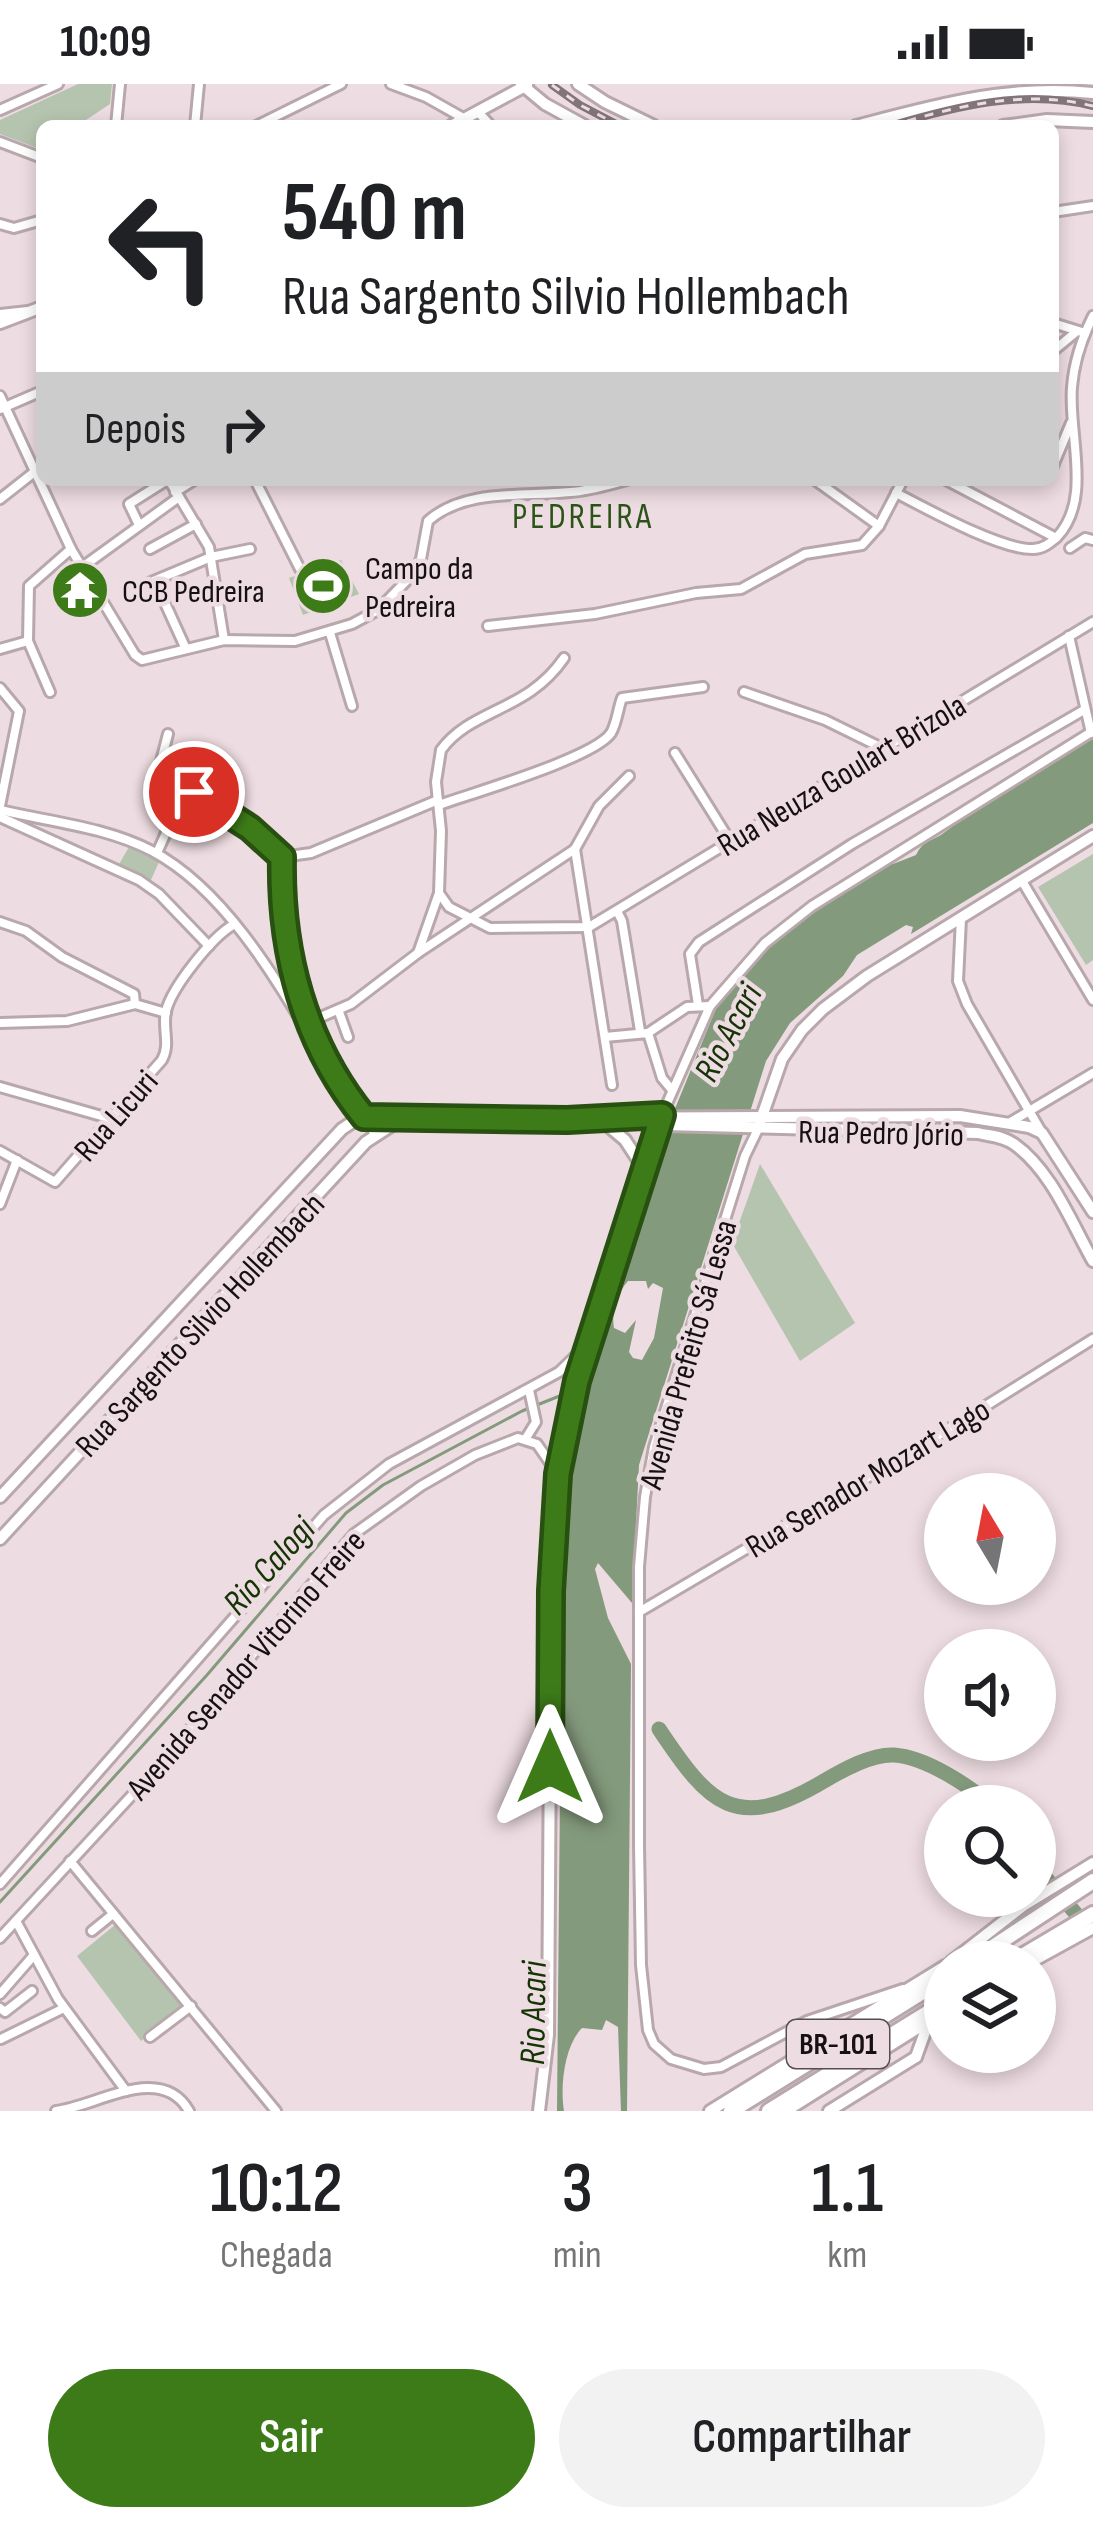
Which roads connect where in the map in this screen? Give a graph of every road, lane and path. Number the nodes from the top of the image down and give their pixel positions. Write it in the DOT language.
graph roads {
  1 [pos="58,84"];
  2 [pos="120,84"];
  3 [pos="199,84"];
  4 [pos="341,84"];
  5 [pos="391,84"];
  6 [pos="578,84"];
  7 [pos="524,85"];
  8 [pos="1093,93"];
  9 [pos="0,110"];
  10 [pos="478,112"];
  11 [pos="464,119"];
  12 [pos="117,120"];
  13 [pos="196,120"];
  14 [pos="268,120"];
  15 [pos="485,120"];
  16 [pos="576,120"];
  17 [pos="642,120"];
  18 [pos="877,120"];
  19 [pos="1059,121"];
  20 [pos="1093,122"];
  21 [pos="0,142"];
  22 [pos="36,156"];
  23 [pos="1093,206"];
  24 [pos="1059,211"];
  25 [pos="36,222"];
  26 [pos="0,224"];
  27 [pos="35,309"];
  28 [pos="1093,316"];
  29 [pos="0,318"];
  30 [pos="1059,325"];
  31 [pos="1081,332"];
  32 [pos="1059,347"];
  33 [pos="36,393"];
  34 [pos="2,403"];
  35 [pos="1073,416"];
  36 [pos="1059,443"];
  37 [pos="36,465"];
  38 [pos="36,471"];
  39 [pos="45,486"];
  40 [pos="158,486"];
  41 [pos="172,486"];
  42 [pos="187,486"];
  43 [pos="258,486"];
  44 [pos="602,486"];
  45 [pos="823,486"];
  46 [pos="900,486"];
  47 [pos="957,486"];
  48 [pos="896,493"];
  49 [pos="177,495"];
  50 [pos="0,499"];
  51 [pos="196,524"];
  52 [pos="139,525"];
  53 [pos="879,526"];
  54 [pos="1056,538"];
  55 [pos="1093,540"];
  56 [pos="1070,548"];
  57 [pos="71,549"];
  58 [pos="150,549"];
  59 [pos="250,549"];
  60 [pos="212,556"];
  61 [pos="81,568"];
  62 [pos="300,569"];
  63 [pos="155,580"];
  64 [pos="144,585"];
  65 [pos="1093,622"];
  66 [pos="488,626"];
  67 [pos="329,633"];
  68 [pos="1069,636"];
  69 [pos="28,640"];
  70 [pos="224,640"];
  71 [pos="185,647"];
  72 [pos="0,650"];
  73 [pos="564,658"];
  74 [pos="704,687"];
  75 [pos="0,688"];
  76 [pos="50,692"];
  77 [pos="744,692"];
  78 [pos="352,706"];
  79 [pos="1084,710"];
  80 [pos="1092,732"];
  81 [pos="168,734"];
  82 [pos="881,748"];
  83 [pos="675,753"];
  84 [pos="629,776"];
  85 [pos="184,792"];
  86 [pos="438,802"];
  87 [pos="0,811"];
  88 [pos="1093,836"];
  89 [pos="730,841"];
  90 [pos="575,849"];
  91 [pos="157,854"];
  92 [pos="282,857"];
  93 [pos="1022,881"];
  94 [pos="439,893"];
  95 [pos="617,911"];
  96 [pos="961,918"];
  97 [pos="470,920"];
  98 [pos="0,922"];
  99 [pos="233,925"];
  100 [pos="590,927"];
  101 [pos="209,946"];
  102 [pos="418,953"];
  103 [pos="1093,1000"];
  104 [pos="135,1004"];
  105 [pos="698,1005"];
  106 [pos="710,1006"];
  107 [pos="339,1012"];
  108 [pos="166,1013"];
  109 [pos="309,1022"];
  110 [pos="0,1023"];
  111 [pos="644,1032"];
  112 [pos="311,1034"];
  113 [pos="348,1037"];
  114 [pos="605,1037"];
  115 [pos="1093,1072"];
  116 [pos="612,1084"];
  117 [pos="0,1087"];
  118 [pos="672,1090"];
  119 [pos="770,1092"];
  120 [pos="1030,1111"];
  121 [pos="787,1115"];
  122 [pos="364,1117"];
  123 [pos="405,1117"];
  124 [pos="112,1119"];
  125 [pos="600,1119"];
  126 [pos="661,1119"];
  127 [pos="755,1122"];
  128 [pos="1010,1123"];
  129 [pos="1042,1133"];
  130 [pos="375,1135"];
  131 [pos="0,1150"];
  132 [pos="17,1160"];
  133 [pos="644,1169"];
  134 [pos="1074,1181"];
  135 [pos="1056,1194"];
  136 [pos="0,1204"];
  137 [pos="1093,1212"];
  138 [pos="1093,1261"];
  139 [pos="1093,1339"];
  140 [pos="589,1342"];
  141 [pos="140,1344"];
  142 [pos="162,1364"];
  143 [pos="529,1390"];
  144 [pos="526,1438"];
  145 [pos="558,1474"];
  146 [pos="0,1497"];
  147 [pos="0,1539"];
  148 [pos="639,1612"];
  149 [pos="70,1862"];
  150 [pos="1093,1863"];
  151 [pos="1080,1883"];
  152 [pos="0,1884"];
  153 [pos="112,1914"];
  154 [pos="1093,1914"];
  155 [pos="1011,1917"];
  156 [pos="16,1921"];
  157 [pos="1093,1928"];
  158 [pos="92,1931"];
  159 [pos="0,1938"];
  160 [pos="1061,1940"];
  161 [pos="979,1941"];
  162 [pos="1002,1941"];
  163 [pos="1056,1942"];
  164 [pos="1056,1944"];
  165 [pos="34,1955"];
  166 [pos="924,1980"];
  167 [pos="916,1986"];
  168 [pos="32,1990"];
  169 [pos="924,1991"];
  170 [pos="0,1994"];
  171 [pos="190,2006"];
  172 [pos="0,2008"];
  173 [pos="64,2008"];
  174 [pos="924,2015"];
  175 [pos="924,2024"];
  176 [pos="924,2035"];
  177 [pos="150,2038"];
  178 [pos="1,2039"];
  179 [pos="126,2091"];
  180 [pos="56,2111"];
  181 [pos="189,2111"];
  182 [pos="276,2111"];
  183 [pos="539,2111"];
  184 [pos="710,2111"];
  185 [pos="731,2111"];
  186 [pos="769,2111"];
  187 [pos="786,2111"];
  188 [pos="829,2111"];
  1 -- 9 [label="street"];
  2 -- 12 [label="street"];
  3 -- 13 [label="street"];
  4 -- 14 [label="street"];
  5 -- 11 [label="street"];
  6 -- 17 [label="main road"];
  7 -- 10 [label="main road"];
  7 -- 16 [label="main road"];
  8 -- 18 [label="main road"];
  10 -- 11 [label="main road"];
  10 -- 15 [label="street"];
  19 -- 20 [label="main road"];
  21 -- 22 [label="street"];
  23 -- 24 [label="street"];
  25 -- 26 [label="street"];
  27 -- 29 [label="main road"];
  28 -- 31 [label="street"];
  30 -- 31 [label="street"];
  31 -- 32 [label="street"];
  31 -- 35 [label="street"];
  33 -- 34 [label="street"];
  34 -- 37 [label="street"];
  35 -- 36 [label="street"];
  35 -- 54 [label="street"];
  38 -- 50 [label="street"];
  39 -- 57 [label="street"];
  40 -- 52 [label="street"];
  41 -- 49 [label="street"];
  42 -- 49 [label="street"];
  43 -- 62 [label="street"];
  44 -- 67 [label="street"];
  45 -- 53 [label="street"];
  46 -- 48 [label="street"];
  47 -- 54 [label="street"];
  48 -- 53 [label="street"];
  48 -- 54 [label="street"];
  49 -- 51 [label="street"];
  49 -- 52 [label="street"];
  51 -- 58 [label="street"];
  51 -- 60 [label="street"];
  52 -- 61 [label="street"];
  53 -- 66 [label="street"];
  55 -- 56 [label="street"];
  57 -- 61 [label="street"];
  57 -- 69 [label="street"];
  59 -- 60 [label="street"];
  60 -- 63 [label="street"];
  60 -- 70 [label="street"];
  61 -- 71 [label="street"];
  63 -- 64 [label="street"];
  63 -- 71 [label="street"];
  65 -- 68 [label="street, Rua Neuza Goulart Brizola"];
  67 -- 70 [label="street"];
  67 -- 78 [label="street"];
  68 -- 79 [label="street"];
  68 -- 82 [label="street, Rua Neuza Goulart Brizola"];
  69 -- 72 [label="street"];
  69 -- 76 [label="street"];
  70 -- 71 [label="street"];
  73 -- 86 [label="street"];
  74 -- 86 [label="street"];
  75 -- 87 [label="street"];
  77 -- 82 [label="street"];
  79 -- 80 [label="street"];
  79 -- 105 [label="street"];
  80 -- 106 [label="street"];
  81 -- 85 [label="street"];
  82 -- 89 [label="street, Rua Neuza Goulart Brizola"];
  83 -- 89 [label="street"];
  84 -- 90 [label="street"];
  85 -- 91 [label="street"];
  85 -- 92 [label="street"];
  86 -- 92 [label="street"];
  86 -- 94 [label="street"];
  87 -- 91 [label="street"];
  87 -- 101 [label="street"];
  88 -- 93 [label="main road, Avenida Prefeito Sá Lessa"];
  89 -- 95 [label="street, Rua Neuza Goulart Brizola"];
  90 -- 97 [label="street"];
  90 -- 100 [label="street"];
  91 -- 99 [label="street"];
  92 -- 109 [label="street"];
  93 -- 96 [label="main road, Avenida Prefeito Sá Lessa"];
  93 -- 103 [label="street"];
  94 -- 97 [label="street"];
  94 -- 102 [label="street"];
  95 -- 100 [label="street, Rua Neuza Goulart Brizola"];
  95 -- 111 [label="street"];
  96 -- 119 [label="main road, Avenida Prefeito Sá Lessa"];
  96 -- 120 [label="street"];
  97 -- 100 [label="street"];
  97 -- 102 [label="street"];
  98 -- 104 [label="street"];
  99 -- 101 [label="street, Rua Licuri"];
  99 -- 112 [label="street"];
  100 -- 114 [label="street"];
  101 -- 108 [label="street, Rua Licuri"];
  102 -- 107 [label="street"];
  104 -- 108 [label="street"];
  104 -- 110 [label="street"];
  105 -- 106 [label="street"];
  105 -- 111 [label="street"];
  106 -- 118 [label="street"];
  107 -- 109 [label="street"];
  107 -- 113 [label="street"];
  108 -- 124 [label="street, Rua Licuri"];
  109 -- 112 [label="street"];
  111 -- 114 [label="street"];
  111 -- 118 [label="street"];
  112 -- 122 [label="street"];
  114 -- 116 [label="street"];
  115 -- 120 [label="street"];
  117 -- 124 [label="street"];
  118 -- 126 [label="street"];
  119 -- 121 [label="main road"];
  119 -- 127 [label="main road, Avenida Prefeito Sá Lessa"];
  120 -- 128 [label="street"];
  120 -- 129 [label="street"];
  121 -- 127 [label="main road"];
  121 -- 128 [label="main road"];
  122 -- 123 [label="main road"];
  122 -- 130 [label="street"];
  122 -- 141 [label="main road, Rua Sargento Silvio Hollembach"];
  123 -- 125 [label="main road"];
  123 -- 130 [label="main road, Rua Sargento Silvio Hollembach"];
  124 -- 132 [label="street, Rua Licuri"];
  125 -- 126 [label="main road"];
  125 -- 133 [label="main road"];
  126 -- 127 [label="main road"];
  126 -- 133 [label="main road"];
  127 -- 135 [label="main road, Rua Pedro Jório"];
  127 -- 148 [label="street, Avenida Prefeito Sá Lessa"];
  128 -- 129 [label="main road"];
  129 -- 134 [label="main road"];
  130 -- 142 [label="main road, Rua Sargento Silvio Hollembach"];
  131 -- 132 [label="street"];
  132 -- 136 [label="street"];
  133 -- 140 [label="main road"];
  134 -- 135 [label="main road"];
  134 -- 137 [label="main road"];
  135 -- 138 [label="main road, Rua Pedro Jório"];
  139 -- 148 [label="street, Rua Senador Mozart Lago"];
  140 -- 143 [label="street, Avenida Senador Vitorino Freire"];
  140 -- 145 [label="main road"];
  141 -- 142 [label="main road"];
  141 -- 146 [label="main road, Rua Sargento Silvio Hollembach"];
  142 -- 147 [label="main road, Rua Sargento Silvio Hollembach"];
  143 -- 144 [label="street"];
  143 -- 152 [label="street, Avenida Senador Vitorino Freire"];
  144 -- 145 [label="street"];
  144 -- 149 [label="street, Avenida Senador Vitorino Freire"];
  145 -- 183 [label="main road"];
  148 -- 167 [label="street, Avenida Prefeito Sá Lessa"];
  149 -- 153 [label="street"];
  149 -- 156 [label="street, Avenida Senador Vitorino Freire"];
  150 -- 151 [label="main road"];
  151 -- 162 [label="highway"];
  153 -- 158 [label="street"];
  153 -- 171 [label="street"];
  154 -- 160 [label="highway"];
  155 -- 161 [label="main road"];
  156 -- 159 [label="street, Avenida Senador Vitorino Freire"];
  156 -- 165 [label="street"];
  157 -- 160 [label="main road"];
  160 -- 163 [label="highway"];
  160 -- 164 [label="main road"];
  165 -- 170 [label="street"];
  165 -- 173 [label="street"];
  166 -- 167 [label="main road"];
  167 -- 184 [label="main road"];
  168 -- 172 [label="street"];
  169 -- 185 [label="highway, BR-101"];
  171 -- 177 [label="street"];
  171 -- 182 [label="street"];
  173 -- 178 [label="street"];
  173 -- 179 [label="street"];
  174 -- 186 [label="highway, BR-101"];
  175 -- 187 [label="main road"];
  176 -- 188 [label="main road"];
  179 -- 180 [label="street"];
  179 -- 181 [label="street"];
}
